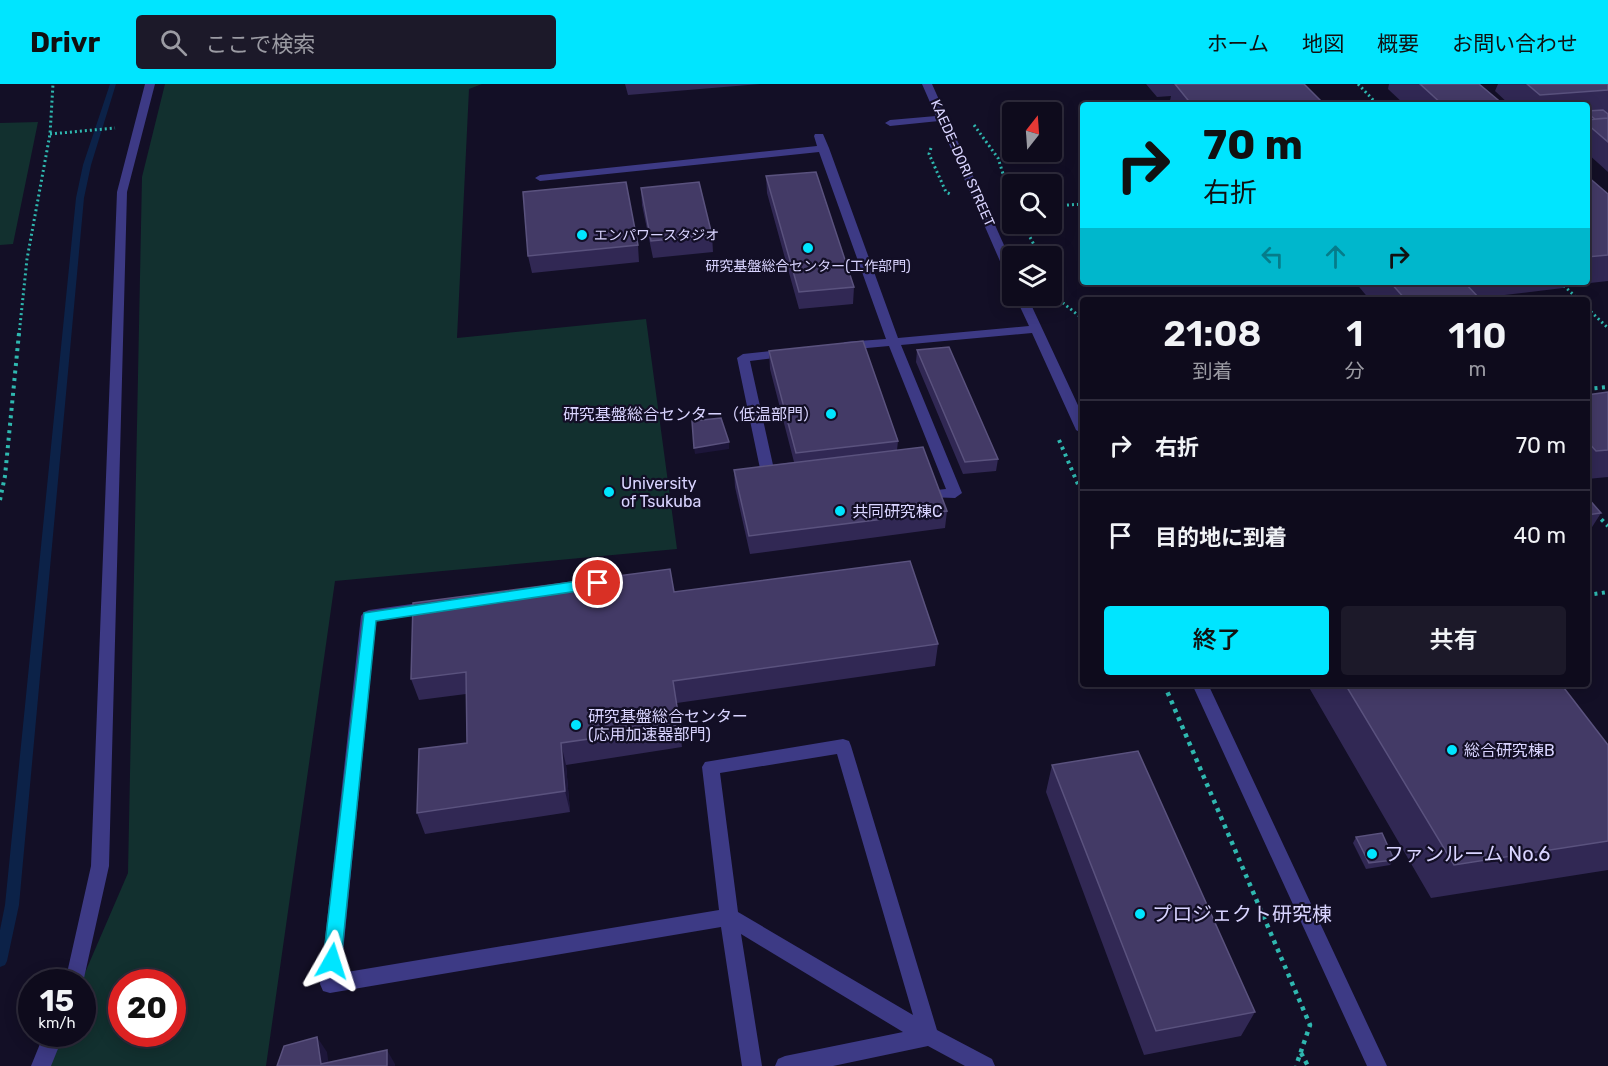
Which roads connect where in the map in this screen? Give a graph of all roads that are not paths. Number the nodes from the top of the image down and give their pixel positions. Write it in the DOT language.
graph roads {
  1 [pos="150,84"];
  2 [pos="927,84"];
  3 [pos="942,118"];
  4 [pos="890,123"];
  5 [pos="819,136"];
  6 [pos="824,148"];
  7 [pos="540,178"];
  8 [pos="1002,253"];
  9 [pos="1026,306"];
  10 [pos="1036,329"];
  11 [pos="893,340"];
  12 [pos="835,347"];
  13 [pos="801,351"];
  14 [pos="1080,424"];
  15 [pos="770,483"];
  16 [pos="932,494"];
  17 [pos="449,605"];
  18 [pos="1201,687"];
  19 [pos="729,917"];
  20 [pos="78,969"];
  21 [pos="929,1036"];
  22 [pos="49,1047"];
  23 [pos="41,1066"];
  24 [pos="752,1066"];
  25 [pos="785,1066"];
  26 [pos="985,1066"];
  27 [pos="1377,1066"];
  1 -- 20 [label="street"];
  2 -- 3 [label="street, KAEDE-DORI STREET"];
  3 -- 4 [label="street"];
  3 -- 8 [label="street, KAEDE-DORI STREET"];
  5 -- 6 [label="street"];
  6 -- 7 [label="street"];
  6 -- 11 [label="street"];
  9 -- 10 [label="street"];
  10 -- 11 [label="street"];
  10 -- 14 [label="street"];
  11 -- 12 [label="street"];
  11 -- 16 [label="street"];
  13 -- 15 [label="street"];
  17 -- 19 [label="street"];
  18 -- 27 [label="street"];
  19 -- 21 [label="street"];
  19 -- 21 [label="street"];
  19 -- 24 [label="street"];
  21 -- 25 [label="street"];
  21 -- 26 [label="street"];
  22 -- 23 [label="street"];
}
